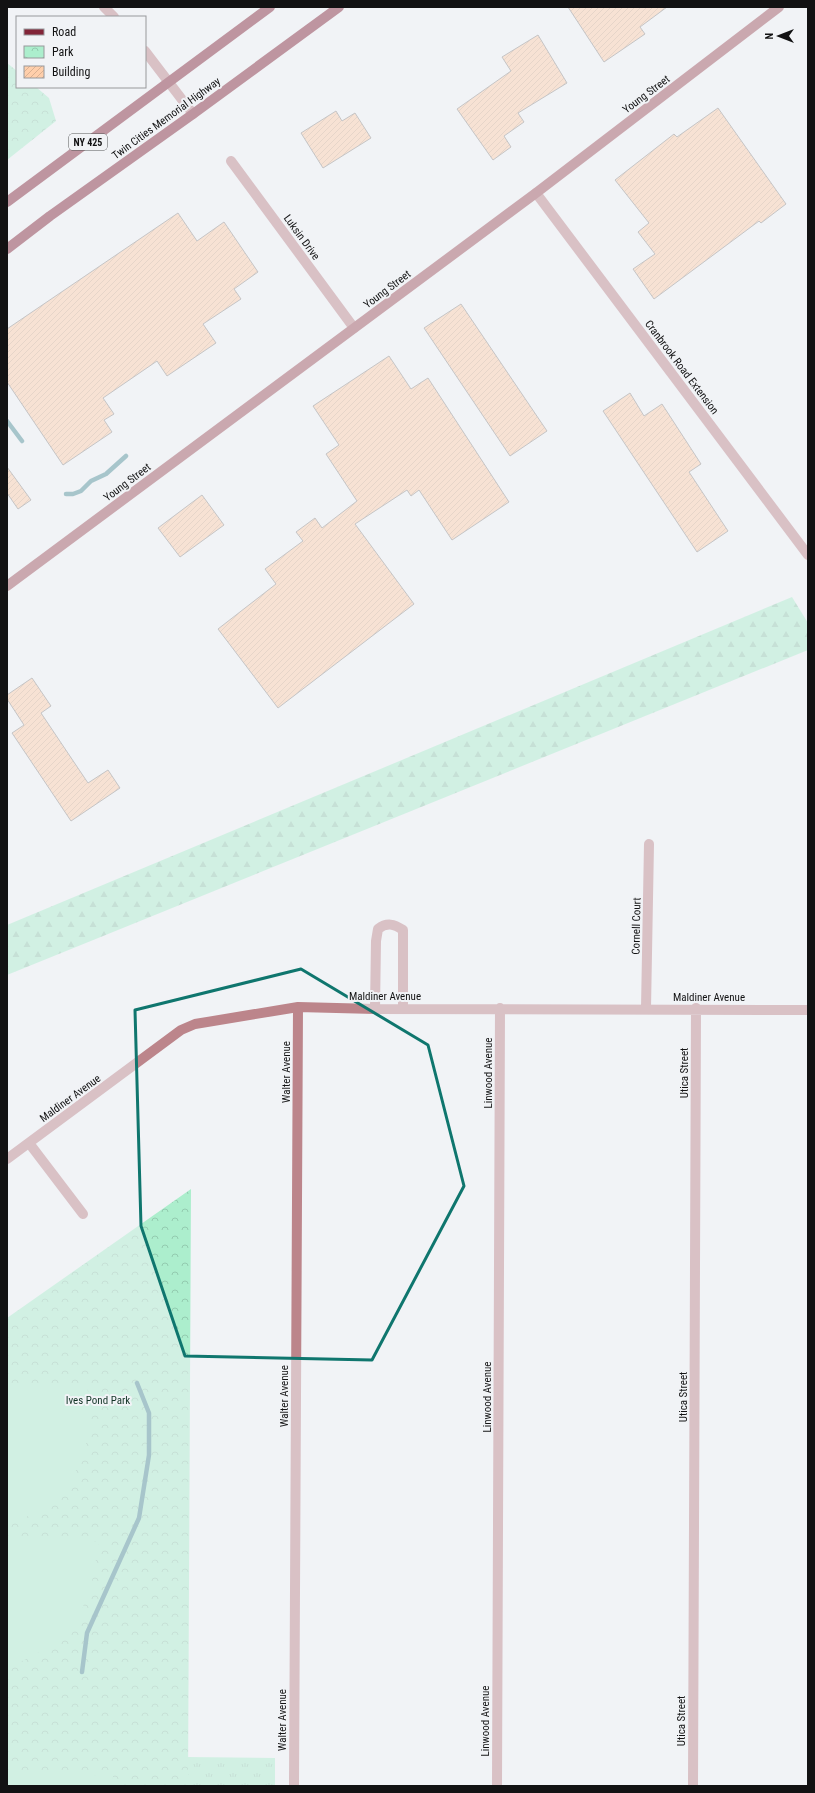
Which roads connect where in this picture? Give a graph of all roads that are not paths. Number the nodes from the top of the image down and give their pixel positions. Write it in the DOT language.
graph roads {
  1 [pos="104,7"];
  2 [pos="270,7"];
  3 [pos="339,7"];
  4 [pos="779,7"];
  5 [pos="113,16"];
  6 [pos="146,52"];
  7 [pos="168,82"];
  8 [pos="193,114"];
  9 [pos="231,160"];
  10 [pos="536,193"];
  11 [pos="7,202"];
  12 [pos="7,249"];
  13 [pos="354,328"];
  14 [pos="808,556"];
  15 [pos="7,586"];
  16 [pos="649,844"];
  17 [pos="298,1007"];
  18 [pos="500,1008"];
  19 [pos="646,1008"];
  20 [pos="696,1008"];
  21 [pos="376,1009"];
  22 [pos="403,1009"];
  23 [pos="808,1010"];
  24 [pos="29,1143"];
  25 [pos="7,1159"];
  26 [pos="84,1214"];
  27 [pos="294,1786"];
  28 [pos="497,1786"];
  29 [pos="693,1786"];
  1 -- 5 [label="street"];
  2 -- 7 [label="main road, NY 425"];
  3 -- 8 [label="main road, Twin Cities Memorial Highway"];
  4 -- 10 [label="street, Young Street"];
  6 -- 7 [label="street"];
  7 -- 8 [label="street"];
  7 -- 11 [label="main road, NY 425"];
  8 -- 12 [label="main road, Twin Cities Memorial Highway"];
  9 -- 13 [label="street, Luksin Drive"];
  10 -- 13 [label="street, Young Street"];
  10 -- 14 [label="street, Cranbrook Road Extension"];
  13 -- 15 [label="street, Young Street"];
  16 -- 19 [label="street, Cornell Court"];
  17 -- 21 [label="street, Maldiner Avenue"];
  17 -- 24 [label="street, Maldiner Avenue"];
  17 -- 27 [label="street, Walter Avenue"];
  18 -- 19 [label="street, Maldiner Avenue"];
  18 -- 22 [label="street, Maldiner Avenue"];
  18 -- 28 [label="street, Linwood Avenue"];
  19 -- 20 [label="street, Maldiner Avenue"];
  20 -- 23 [label="street, Maldiner Avenue"];
  20 -- 29 [label="street, Utica Street"];
  21 -- 22 [label="street, Maldiner Avenue"];
  21 -- 22 [label="street"];
  24 -- 25 [label="street, Maldiner Avenue"];
  24 -- 26 [label="street"];
}
